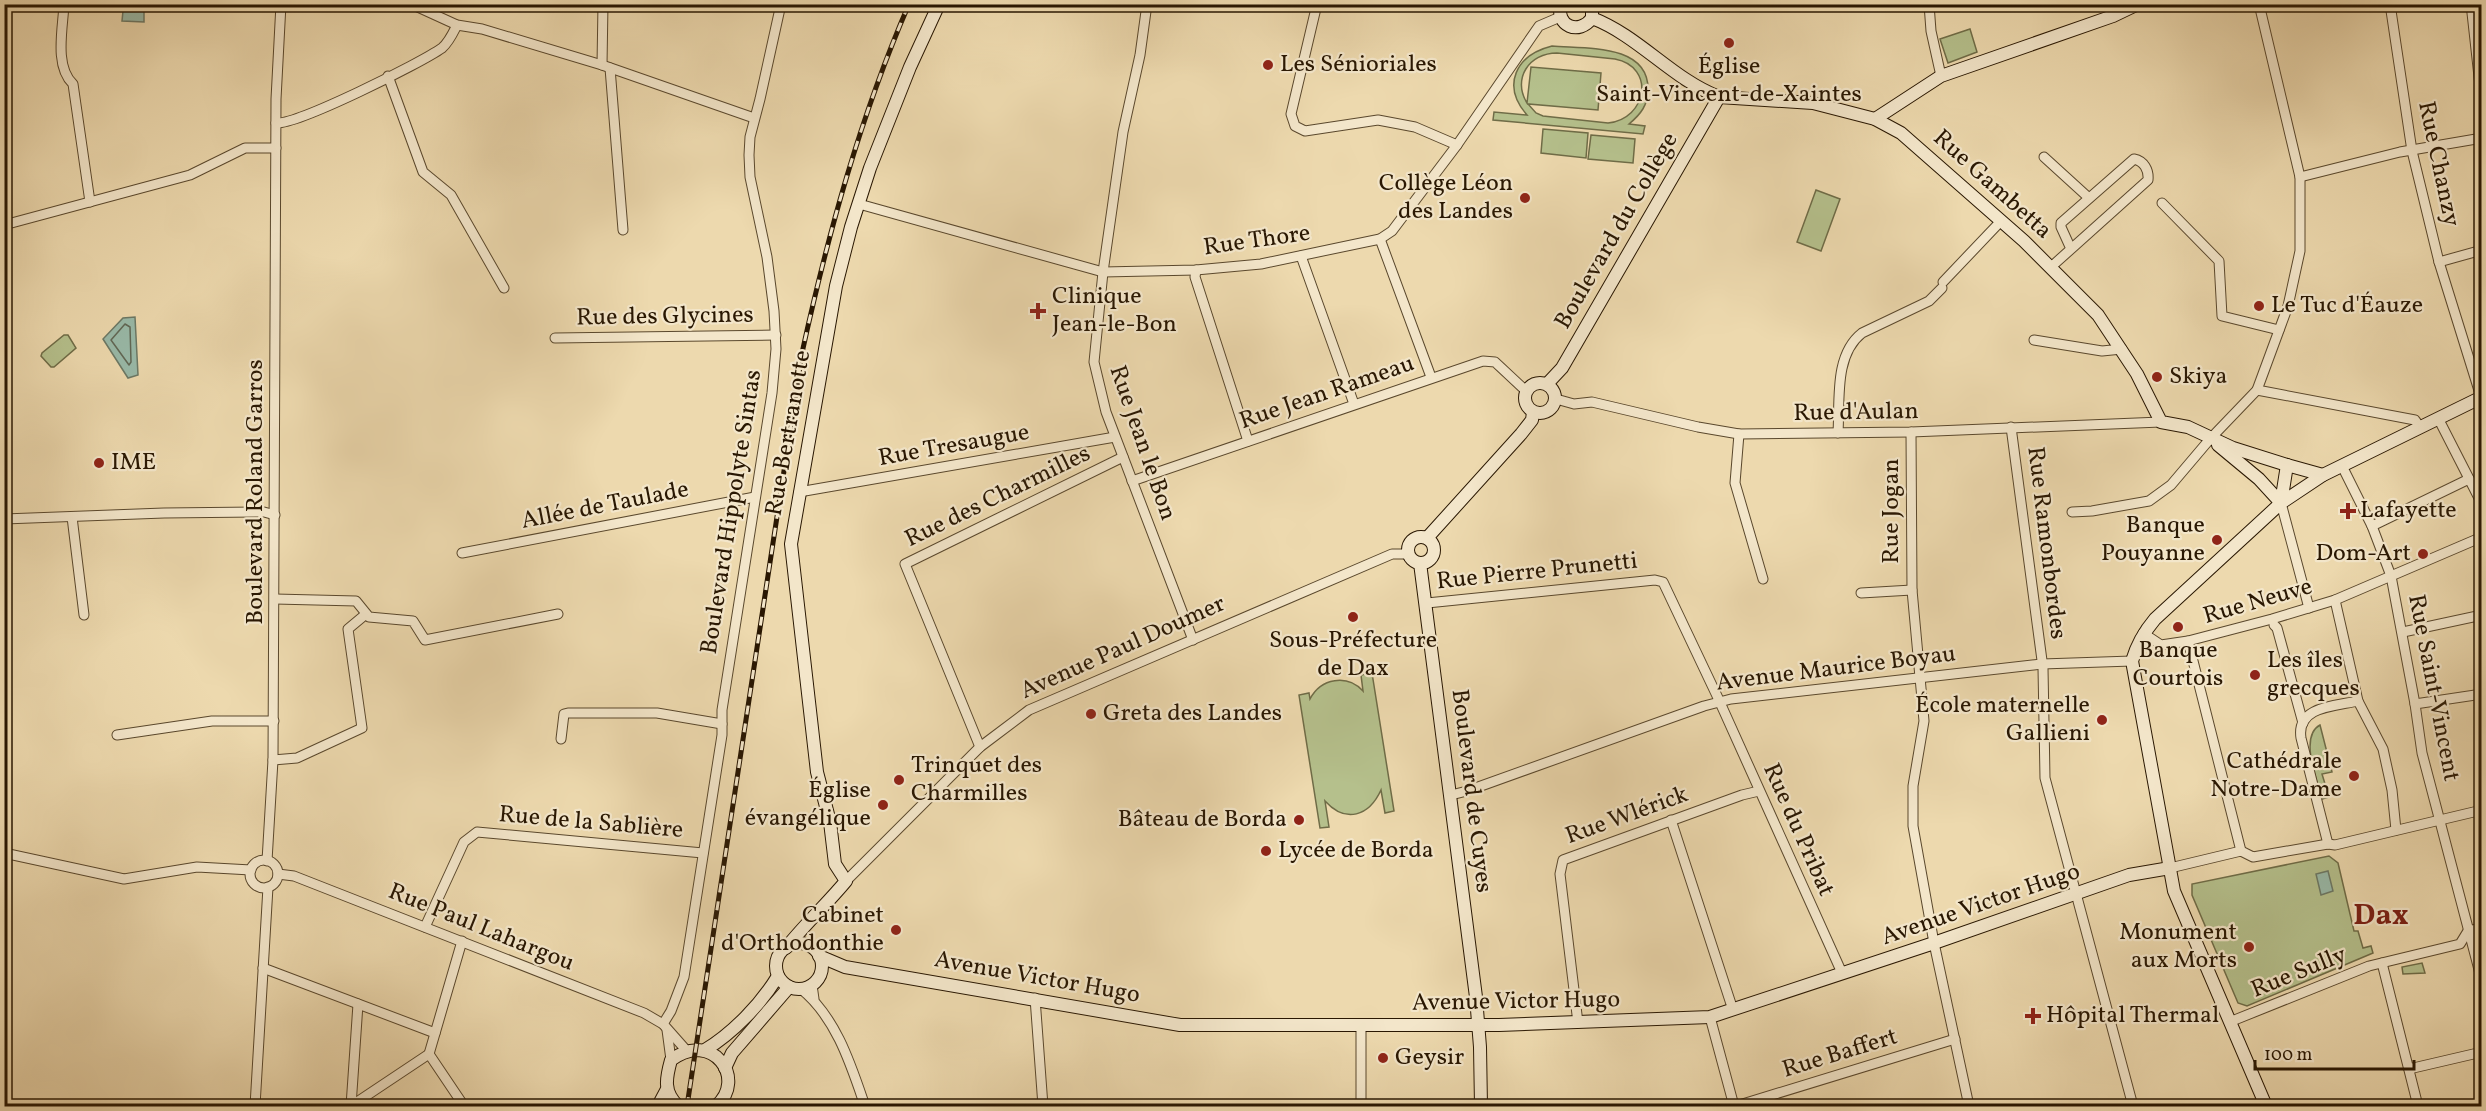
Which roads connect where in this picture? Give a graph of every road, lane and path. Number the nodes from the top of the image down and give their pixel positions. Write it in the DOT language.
graph roads {
  1 [pos="64,4"];
  2 [pos="281,4"];
  3 [pos="411,4"];
  4 [pos="603,4"];
  5 [pos="781,4"];
  6 [pos="939,4"];
  7 [pos="1147,4"];
  8 [pos="1317,4"];
  9 [pos="1592,4"];
  10 [pos="1929,4"];
  11 [pos="2138,4"];
  12 [pos="2259,4"];
  13 [pos="2390,4"];
  14 [pos="2471,4"];
  15 [pos="2111,10"];
  16 [pos="1560,11"];
  17 [pos="1592,18"];
  18 [pos="457,25"];
  19 [pos="606,67"];
  20 [pos="388,76"];
  21 [pos="1941,76"];
  22 [pos="1719,97"];
  23 [pos="2481,105"];
  24 [pos="754,118"];
  25 [pos="1875,119"];
  26 [pos="276,123"];
  27 [pos="2481,138"];
  28 [pos="1457,145"];
  29 [pos="276,148"];
  30 [pos="2412,151"];
  31 [pos="2044,157"];
  32 [pos="2300,177"];
  33 [pos="2089,198"];
  34 [pos="90,202"];
  35 [pos="2162,203"];
  36 [pos="858,204"];
  37 [pos="2001,221"];
  38 [pos="4,225"];
  39 [pos="622,230"];
  40 [pos="1380,239"];
  41 [pos="2072,249"];
  42 [pos="2481,250"];
  43 [pos="1301,256"];
  44 [pos="2439,262"];
  45 [pos="2051,267"];
  46 [pos="1196,270"];
  47 [pos="1103,272"];
  48 [pos="504,288"];
  49 [pos="2279,330"];
  50 [pos="776,335"];
  51 [pos="555,338"];
  52 [pos="2034,340"];
  53 [pos="2122,349"];
  54 [pos="1431,377"];
  55 [pos="1547,384"];
  56 [pos="2257,390"];
  57 [pos="1526,391"];
  58 [pos="2481,397"];
  59 [pos="1556,399"];
  60 [pos="1354,404"];
  61 [pos="1533,412"];
  62 [pos="2438,418"];
  63 [pos="2162,422"];
  64 [pos="2011,427"];
  65 [pos="2420,427"];
  66 [pos="1911,432"];
  67 [pos="1838,433"];
  68 [pos="1739,434"];
  69 [pos="1115,437"];
  70 [pos="2210,439"];
  71 [pos="1248,441"];
  72 [pos="1123,457"];
  73 [pos="2287,465"];
  74 [pos="2342,466"];
  75 [pos="2323,475"];
  76 [pos="2469,479"];
  77 [pos="1132,481"];
  78 [pos="800,492"];
  79 [pos="755,497"];
  80 [pos="2281,503"];
  81 [pos="2481,504"];
  82 [pos="2072,512"];
  83 [pos="275,515"];
  84 [pos="72,517"];
  85 [pos="4,519"];
  86 [pos="2372,526"];
  87 [pos="2481,537"];
  88 [pos="1427,538"];
  89 [pos="462,553"];
  90 [pos="1409,554"];
  91 [pos="1420,563"];
  92 [pos="2391,576"];
  93 [pos="1763,579"];
  94 [pos="1912,590"];
  95 [pos="1861,592"];
  96 [pos="275,599"];
  97 [pos="2336,600"];
  98 [pos="1427,603"];
  99 [pos="2309,608"];
  100 [pos="366,614"];
  101 [pos="558,614"];
  102 [pos="84,615"];
  103 [pos="2481,615"];
  104 [pos="2274,625"];
  105 [pos="2403,632"];
  106 [pos="2143,633"];
  107 [pos="1193,640"];
  108 [pos="2188,641"];
  109 [pos="2132,661"];
  110 [pos="2042,664"];
  111 [pos="1920,678"];
  112 [pos="2481,694"];
  113 [pos="2358,701"];
  114 [pos="1719,702"];
  115 [pos="2415,704"];
  116 [pos="273,721"];
  117 [pos="722,724"];
  118 [pos="2301,728"];
  119 [pos="117,735"];
  120 [pos="561,739"];
  121 [pos="980,747"];
  122 [pos="273,760"];
  123 [pos="1759,791"];
  124 [pos="1451,795"];
  125 [pos="2481,810"];
  126 [pos="2440,819"];
  127 [pos="1671,820"];
  128 [pos="2396,830"];
  129 [pos="2328,844"];
  130 [pos="2241,851"];
  131 [pos="4,853"];
  132 [pos="703,853"];
  133 [pos="267,861"];
  134 [pos="2170,868"];
  135 [pos="250,870"];
  136 [pos="278,874"];
  137 [pos="846,881"];
  138 [pos="268,887"];
  139 [pos="2075,894"];
  140 [pos="815,917"];
  141 [pos="425,927"];
  142 [pos="2481,927"];
  143 [pos="2468,931"];
  144 [pos="462,941"];
  145 [pos="1934,943"];
  146 [pos="811,946"];
  147 [pos="786,948"];
  148 [pos="819,956"];
  149 [pos="2382,963"];
  150 [pos="845,967"];
  151 [pos="263,968"];
  152 [pos="1842,974"];
  153 [pos="778,976"];
  154 [pos="2481,981"];
  155 [pos="806,985"];
  156 [pos="1035,998"];
  157 [pos="358,1004"];
  158 [pos="1733,1010"];
  159 [pos="1710,1017"];
  160 [pos="2232,1021"];
  161 [pos="1578,1023"];
  162 [pos="1361,1025"];
  163 [pos="1479,1025"];
  164 [pos="665,1026"];
  165 [pos="435,1033"];
  166 [pos="1955,1039"];
  167 [pos="686,1050"];
  168 [pos="705,1050"];
  169 [pos="2481,1052"];
  170 [pos="429,1054"];
  171 [pos="671,1059"];
  172 [pos="725,1068"];
  173 [pos="2409,1069"];
  174 [pos="667,1089"];
  175 [pos="722,1104"];
  176 [pos="677,1106"];
  177 [pos="255,1107"];
  178 [pos="351,1107"];
  179 [pos="464,1107"];
  180 [pos="658,1107"];
  181 [pos="865,1107"];
  182 [pos="1043,1107"];
  183 [pos="1361,1107"];
  184 [pos="1480,1107"];
  185 [pos="1735,1107"];
  186 [pos="1969,1107"];
  187 [pos="2133,1107"];
  188 [pos="2266,1107"];
  189 [pos="2418,1107"];
  1 -- 34 [label="street"];
  2 -- 26 [label="street, Boulevard Roland Garros"];
  3 -- 18 [label="street"];
  4 -- 19 [label="street"];
  5 -- 24 [label="street, Boulevard Hippolyte Sintas"];
  6 -- 36 [label="main road, Rue Bertranotte"];
  7 -- 47 [label="street, Rue Jean le Bon"];
  8 -- 28 [label="street"];
  9 -- 17 [label="main road"];
  10 -- 21 [label="street"];
  11 -- 15 [label="main road"];
  12 -- 32 [label="street"];
  13 -- 30 [label="street, Rue Chanzy"];
  14 -- 23 [label="street"];
  15 -- 21 [label="main road"];
  16 -- 17 [label="main road"];
  16 -- 28 [label="street"];
  17 -- 22 [label="main road"];
  18 -- 19 [label="street"];
  18 -- 20 [label="street"];
  19 -- 24 [label="street"];
  19 -- 39 [label="street"];
  20 -- 26 [label="street"];
  20 -- 48 [label="street"];
  21 -- 25 [label="main road"];
  22 -- 25 [label="main road, Rue Gambetta"];
  22 -- 55 [label="main road, Boulevard du Collège"];
  24 -- 50 [label="street, Boulevard Hippolyte Sintas"];
  25 -- 37 [label="main road, Rue Gambetta"];
  26 -- 29 [label="street, Boulevard Roland Garros"];
  27 -- 30 [label="street"];
  28 -- 40 [label="street"];
  29 -- 34 [label="street"];
  29 -- 83 [label="street, Boulevard Roland Garros"];
  30 -- 32 [label="street"];
  30 -- 44 [label="street, Rue Chanzy"];
  31 -- 33 [label="street"];
  32 -- 49 [label="street"];
  33 -- 41 [label="street"];
  33 -- 41 [label="street"];
  34 -- 38 [label="street"];
  35 -- 49 [label="street"];
  36 -- 47 [label="street, Rue Thore"];
  36 -- 78 [label="main road, Rue Bertranotte"];
  37 -- 45 [label="main road, Rue Gambetta"];
  37 -- 67 [label="street"];
  40 -- 43 [label="street, Rue Thore"];
  40 -- 54 [label="street"];
  41 -- 45 [label="street"];
  42 -- 44 [label="street"];
  43 -- 46 [label="street, Rue Thore"];
  43 -- 60 [label="street"];
  44 -- 58 [label="street, Rue Chanzy"];
  45 -- 53 [label="main road, Rue Gambetta"];
  46 -- 47 [label="street, Rue Thore"];
  46 -- 71 [label="street"];
  47 -- 69 [label="street, Rue Jean le Bon"];
  49 -- 56 [label="street"];
  50 -- 51 [label="street, Rue des Glycines"];
  50 -- 79 [label="street, Boulevard Hippolyte Sintas"];
  52 -- 53 [label="street"];
  53 -- 63 [label="main road, Rue Gambetta"];
  54 -- 57 [label="street, Rue Jean Rameau"];
  54 -- 60 [label="street, Rue Jean Rameau"];
  55 -- 57 [label="main road"];
  55 -- 59 [label="main road"];
  56 -- 65 [label="street"];
  56 -- 70 [label="street"];
  57 -- 61 [label="main road"];
  58 -- 62 [label="main road"];
  59 -- 61 [label="main road"];
  59 -- 68 [label="street, Rue d'Aulan"];
  60 -- 71 [label="street, Rue Jean Rameau"];
  61 -- 88 [label="main road"];
  62 -- 65 [label="main road"];
  62 -- 76 [label="street"];
  63 -- 64 [label="street, Rue d'Aulan"];
  63 -- 70 [label="main road"];
  64 -- 66 [label="street, Rue d'Aulan"];
  64 -- 110 [label="street, Rue Ramonbordes"];
  65 -- 74 [label="main road"];
  66 -- 67 [label="street, Rue d'Aulan"];
  66 -- 94 [label="street, Rue Jogan"];
  67 -- 68 [label="street, Rue d'Aulan"];
  68 -- 93 [label="street"];
  69 -- 72 [label="street, Rue Jean le Bon"];
  69 -- 78 [label="street, Rue Tresaugue"];
  70 -- 73 [label="main road"];
  70 -- 80 [label="main road"];
  70 -- 82 [label="street"];
  71 -- 77 [label="street, Rue Jean Rameau"];
  72 -- 77 [label="street, Rue Jean le Bon"];
  72 -- 121 [label="street, Rue des Charmilles"];
  73 -- 75 [label="main road"];
  73 -- 80 [label="main road"];
  74 -- 75 [label="main road"];
  74 -- 86 [label="street, Rue Saint-Vincent"];
  75 -- 80 [label="main road"];
  76 -- 81 [label="street"];
  76 -- 86 [label="street"];
  77 -- 107 [label="street, Rue Jean le Bon"];
  78 -- 137 [label="main road, Rue Bertranotte"];
  79 -- 89 [label="street, Allée de Taulade"];
  79 -- 117 [label="street, Boulevard Hippolyte Sintas"];
  80 -- 99 [label="street"];
  80 -- 106 [label="main road"];
  83 -- 84 [label="street"];
  83 -- 96 [label="street, Boulevard Roland Garros"];
  84 -- 85 [label="street"];
  84 -- 102 [label="street"];
  86 -- 92 [label="street, Rue Saint-Vincent"];
  87 -- 92 [label="street, Rue Neuve"];
  88 -- 90 [label="main road"];
  88 -- 91 [label="main road"];
  90 -- 91 [label="main road"];
  90 -- 107 [label="street, Avenue Paul Doumer"];
  91 -- 98 [label="main road, Boulevard de Cuyes"];
  92 -- 97 [label="street, Rue Neuve"];
  92 -- 105 [label="street, Rue Saint-Vincent"];
  94 -- 95 [label="street, Rue Jogan"];
  94 -- 111 [label="street, Rue Jogan"];
  96 -- 100 [label="street"];
  96 -- 116 [label="street, Boulevard Roland Garros"];
  97 -- 99 [label="street, Rue Neuve"];
  97 -- 113 [label="street"];
  98 -- 114 [label="street, Rue Pierre Prunetti"];
  98 -- 124 [label="main road, Boulevard de Cuyes"];
  99 -- 108 [label="street, Rue Neuve"];
  100 -- 101 [label="street"];
  100 -- 122 [label="street"];
  103 -- 105 [label="street"];
  104 -- 118 [label="street"];
  105 -- 115 [label="street, Rue Saint-Vincent"];
  106 -- 108 [label="street, Rue Neuve"];
  106 -- 109 [label="main road"];
  107 -- 121 [label="street, Avenue Paul Doumer"];
  108 -- 130 [label="street"];
  109 -- 110 [label="street, Avenue Maurice Boyau"];
  109 -- 134 [label="main road"];
  110 -- 111 [label="street, Avenue Maurice Boyau"];
  110 -- 139 [label="street, Rue Ramonbordes"];
  111 -- 114 [label="street, Avenue Maurice Boyau"];
  111 -- 145 [label="street, Rue Jogan"];
  112 -- 115 [label="street"];
  113 -- 118 [label="street"];
  113 -- 128 [label="street"];
  114 -- 123 [label="street, Rue du Pribat"];
  114 -- 124 [label="street, Avenue Maurice Boyau"];
  115 -- 126 [label="street, Rue Saint-Vincent"];
  116 -- 119 [label="street"];
  116 -- 122 [label="street, Boulevard Roland Garros"];
  117 -- 120 [label="street"];
  117 -- 132 [label="street, Boulevard Hippolyte Sintas"];
  118 -- 129 [label="street"];
  121 -- 137 [label="street, Avenue Paul Doumer"];
  122 -- 133 [label="street, Boulevard Roland Garros"];
  123 -- 127 [label="street, Rue Wlérick"];
  123 -- 152 [label="street, Rue du Pribat"];
  124 -- 163 [label="main road, Boulevard de Cuyes"];
  125 -- 126 [label="street"];
  126 -- 128 [label="street"];
  126 -- 143 [label="street, Rue Saint-Vincent"];
  127 -- 158 [label="street"];
  127 -- 161 [label="street, Rue Wlérick"];
  128 -- 129 [label="street"];
  129 -- 130 [label="street"];
  130 -- 134 [label="street"];
  131 -- 135 [label="street"];
  132 -- 141 [label="street, Rue de la Sablière"];
  132 -- 164 [label="street, Boulevard Hippolyte Sintas"];
  133 -- 135 [label="street"];
  133 -- 136 [label="street"];
  134 -- 139 [label="main road, Avenue Victor Hugo"];
  134 -- 160 [label="main road"];
  135 -- 138 [label="street"];
  136 -- 138 [label="street"];
  136 -- 141 [label="street, Rue Paul Lahargou"];
  137 -- 140 [label="main road, Avenue Paul Doumer"];
  138 -- 151 [label="street"];
  139 -- 145 [label="main road, Avenue Victor Hugo"];
  139 -- 187 [label="street, Rue Ramonbordes"];
  140 -- 146 [label="main road"];
  140 -- 147 [label="main road, Avenue Paul Doumer"];
  141 -- 144 [label="street, Rue Paul Lahargou"];
  142 -- 143 [label="street, Rue Sully"];
  143 -- 149 [label="street, Rue Sully"];
  143 -- 154 [label="street, Rue Saint-Vincent"];
  144 -- 164 [label="street, Rue Paul Lahargou"];
  144 -- 165 [label="street"];
  145 -- 152 [label="main road, Avenue Victor Hugo"];
  145 -- 166 [label="street, Rue Jogan"];
  146 -- 147 [label="main road"];
  146 -- 148 [label="main road"];
  147 -- 153 [label="main road"];
  148 -- 150 [label="main road, Avenue Victor Hugo"];
  148 -- 155 [label="main road"];
  149 -- 160 [label="street, Rue Sully"];
  149 -- 173 [label="street"];
  150 -- 155 [label="main road, Avenue Victor Hugo"];
  150 -- 156 [label="main road, Avenue Victor Hugo"];
  151 -- 157 [label="street"];
  151 -- 177 [label="street"];
  152 -- 158 [label="main road, Avenue Victor Hugo"];
  153 -- 155 [label="main road"];
  153 -- 168 [label="main road"];
  155 -- 172 [label="main road, Avenue Victor Hugo"];
  155 -- 181 [label="street"];
  156 -- 162 [label="main road, Avenue Victor Hugo"];
  156 -- 182 [label="street"];
  157 -- 165 [label="street"];
  157 -- 178 [label="street"];
  158 -- 159 [label="main road, Avenue Victor Hugo"];
  159 -- 161 [label="main road, Avenue Victor Hugo"];
  159 -- 185 [label="street"];
  160 -- 188 [label="main road"];
  161 -- 163 [label="main road, Avenue Victor Hugo"];
  162 -- 163 [label="main road, Avenue Victor Hugo"];
  162 -- 183 [label="street"];
  163 -- 184 [label="main road, Boulevard de Cuyes"];
  164 -- 167 [label="street, Rue Paul Lahargou"];
  164 -- 171 [label="street"];
  165 -- 170 [label="street"];
  166 -- 185 [label="street, Rue Baffert"];
  166 -- 186 [label="street, Rue Jogan"];
  167 -- 168 [label="main road"];
  167 -- 171 [label="main road"];
  168 -- 172 [label="main road"];
  169 -- 173 [label="street"];
  170 -- 178 [label="street"];
  170 -- 179 [label="street"];
  171 -- 174 [label="main road"];
  172 -- 175 [label="main road"];
  173 -- 189 [label="street"];
  174 -- 176 [label="main road"];
  174 -- 180 [label="main road"];
}
